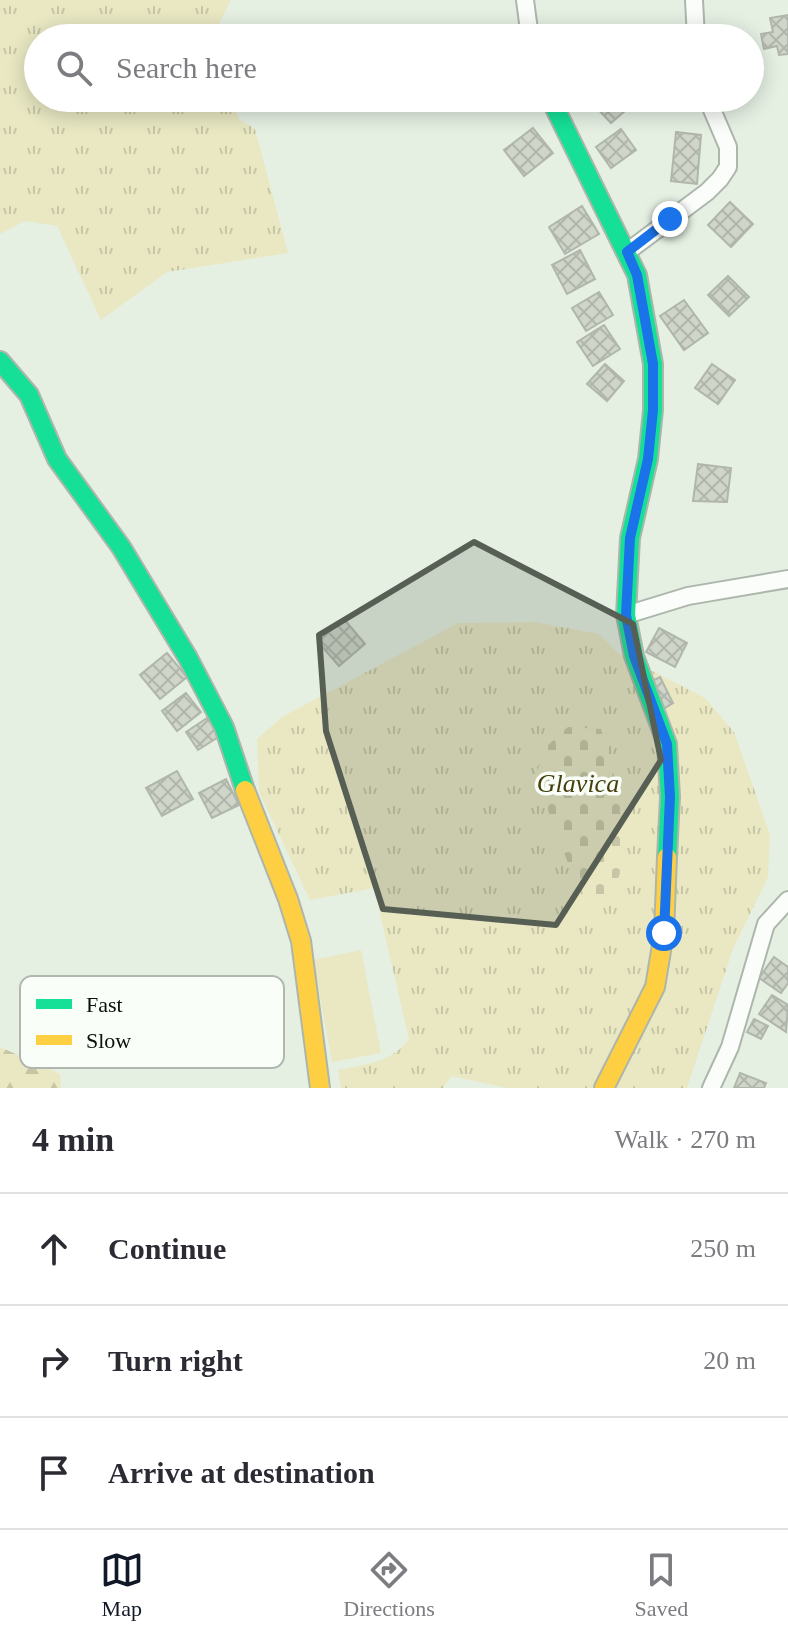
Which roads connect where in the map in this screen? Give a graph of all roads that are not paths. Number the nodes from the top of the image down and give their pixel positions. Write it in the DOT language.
graph roads {
  1 [pos="525,0"];
  2 [pos="694,0"];
  3 [pos="528,24"];
  4 [pos="695,24"];
  5 [pos="557,112"];
  6 [pos="713,112"];
  7 [pos="627,252"];
  8 [pos="0,361"];
  9 [pos="788,579"];
  10 [pos="626,615"];
  11 [pos="788,900"];
  12 [pos="320,1088"];
  13 [pos="604,1088"];
  14 [pos="711,1088"];
  1 -- 3 [label="street"];
  2 -- 4 [label="street"];
  5 -- 7 [label="street"];
  6 -- 7 [label="street"];
  7 -- 10 [label="street"];
  8 -- 12 [label="street"];
  9 -- 10 [label="street"];
  10 -- 13 [label="street"];
  11 -- 14 [label="street"];
}
